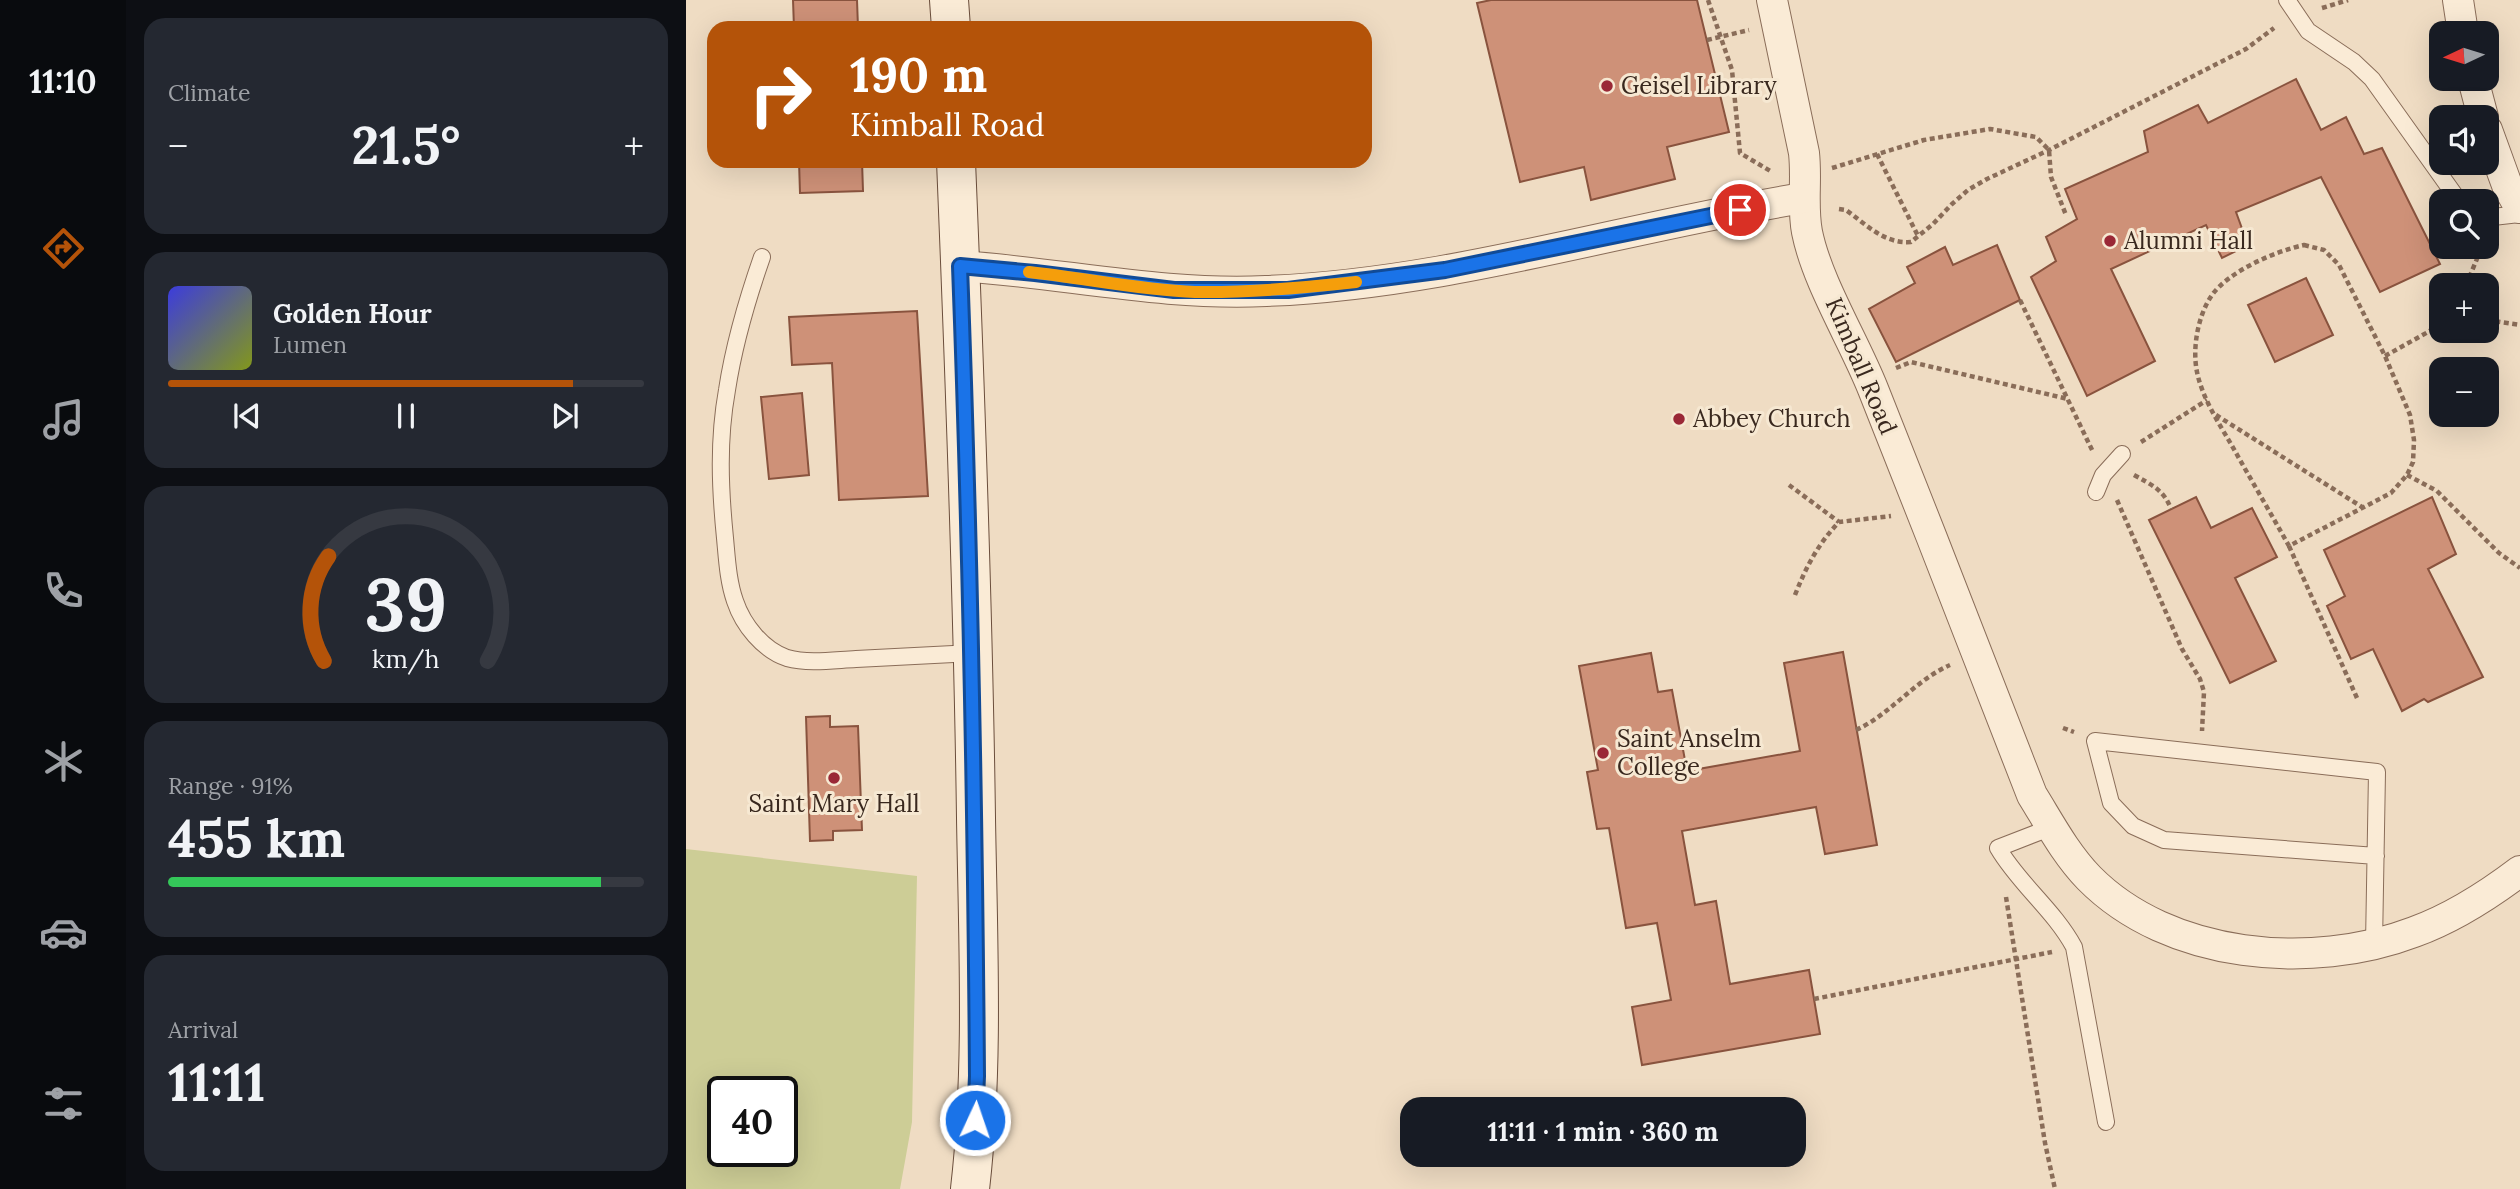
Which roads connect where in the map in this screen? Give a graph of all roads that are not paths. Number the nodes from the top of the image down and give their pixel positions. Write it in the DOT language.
graph roads {
  1 [pos="950,0"];
  2 [pos="1772,0"];
  3 [pos="2287,0"];
  4 [pos="2458,0"];
  5 [pos="951,21"];
  6 [pos="2461,21"];
  7 [pos="2499,163"];
  8 [pos="956,168"];
  9 [pos="2450,189"];
  10 [pos="1803,198"];
  11 [pos="2520,208"];
  12 [pos="2520,214"];
  13 [pos="2499,216"];
  14 [pos="762,257"];
  15 [pos="960,266"];
  16 [pos="2122,454"];
  17 [pos="2096,492"];
  18 [pos="973,653"];
  19 [pos="2052,827"];
  20 [pos="2376,856"];
  21 [pos="2520,871"];
  22 [pos="2374,944"];
  23 [pos="2106,1122"];
  24 [pos="970,1189"];
  1 -- 5 [label="street"];
  2 -- 10 [label="street, Kimball Road"];
  3 -- 9 [label="lane"];
  4 -- 6 [label="street"];
  7 -- 11 [label="street"];
  8 -- 15 [label="street"];
  10 -- 15 [label="street"];
  10 -- 19 [label="street, Kimball Road"];
  12 -- 13 [label="lane"];
  14 -- 18 [label="lane"];
  15 -- 18 [label="street"];
  16 -- 17 [label="lane"];
  18 -- 24 [label="street"];
  19 -- 22 [label="street, Kimball Road"];
  19 -- 23 [label="lane"];
  20 -- 20 [label="lane"];
  20 -- 22 [label="lane"];
  21 -- 22 [label="street, Kimball Road"];
}
